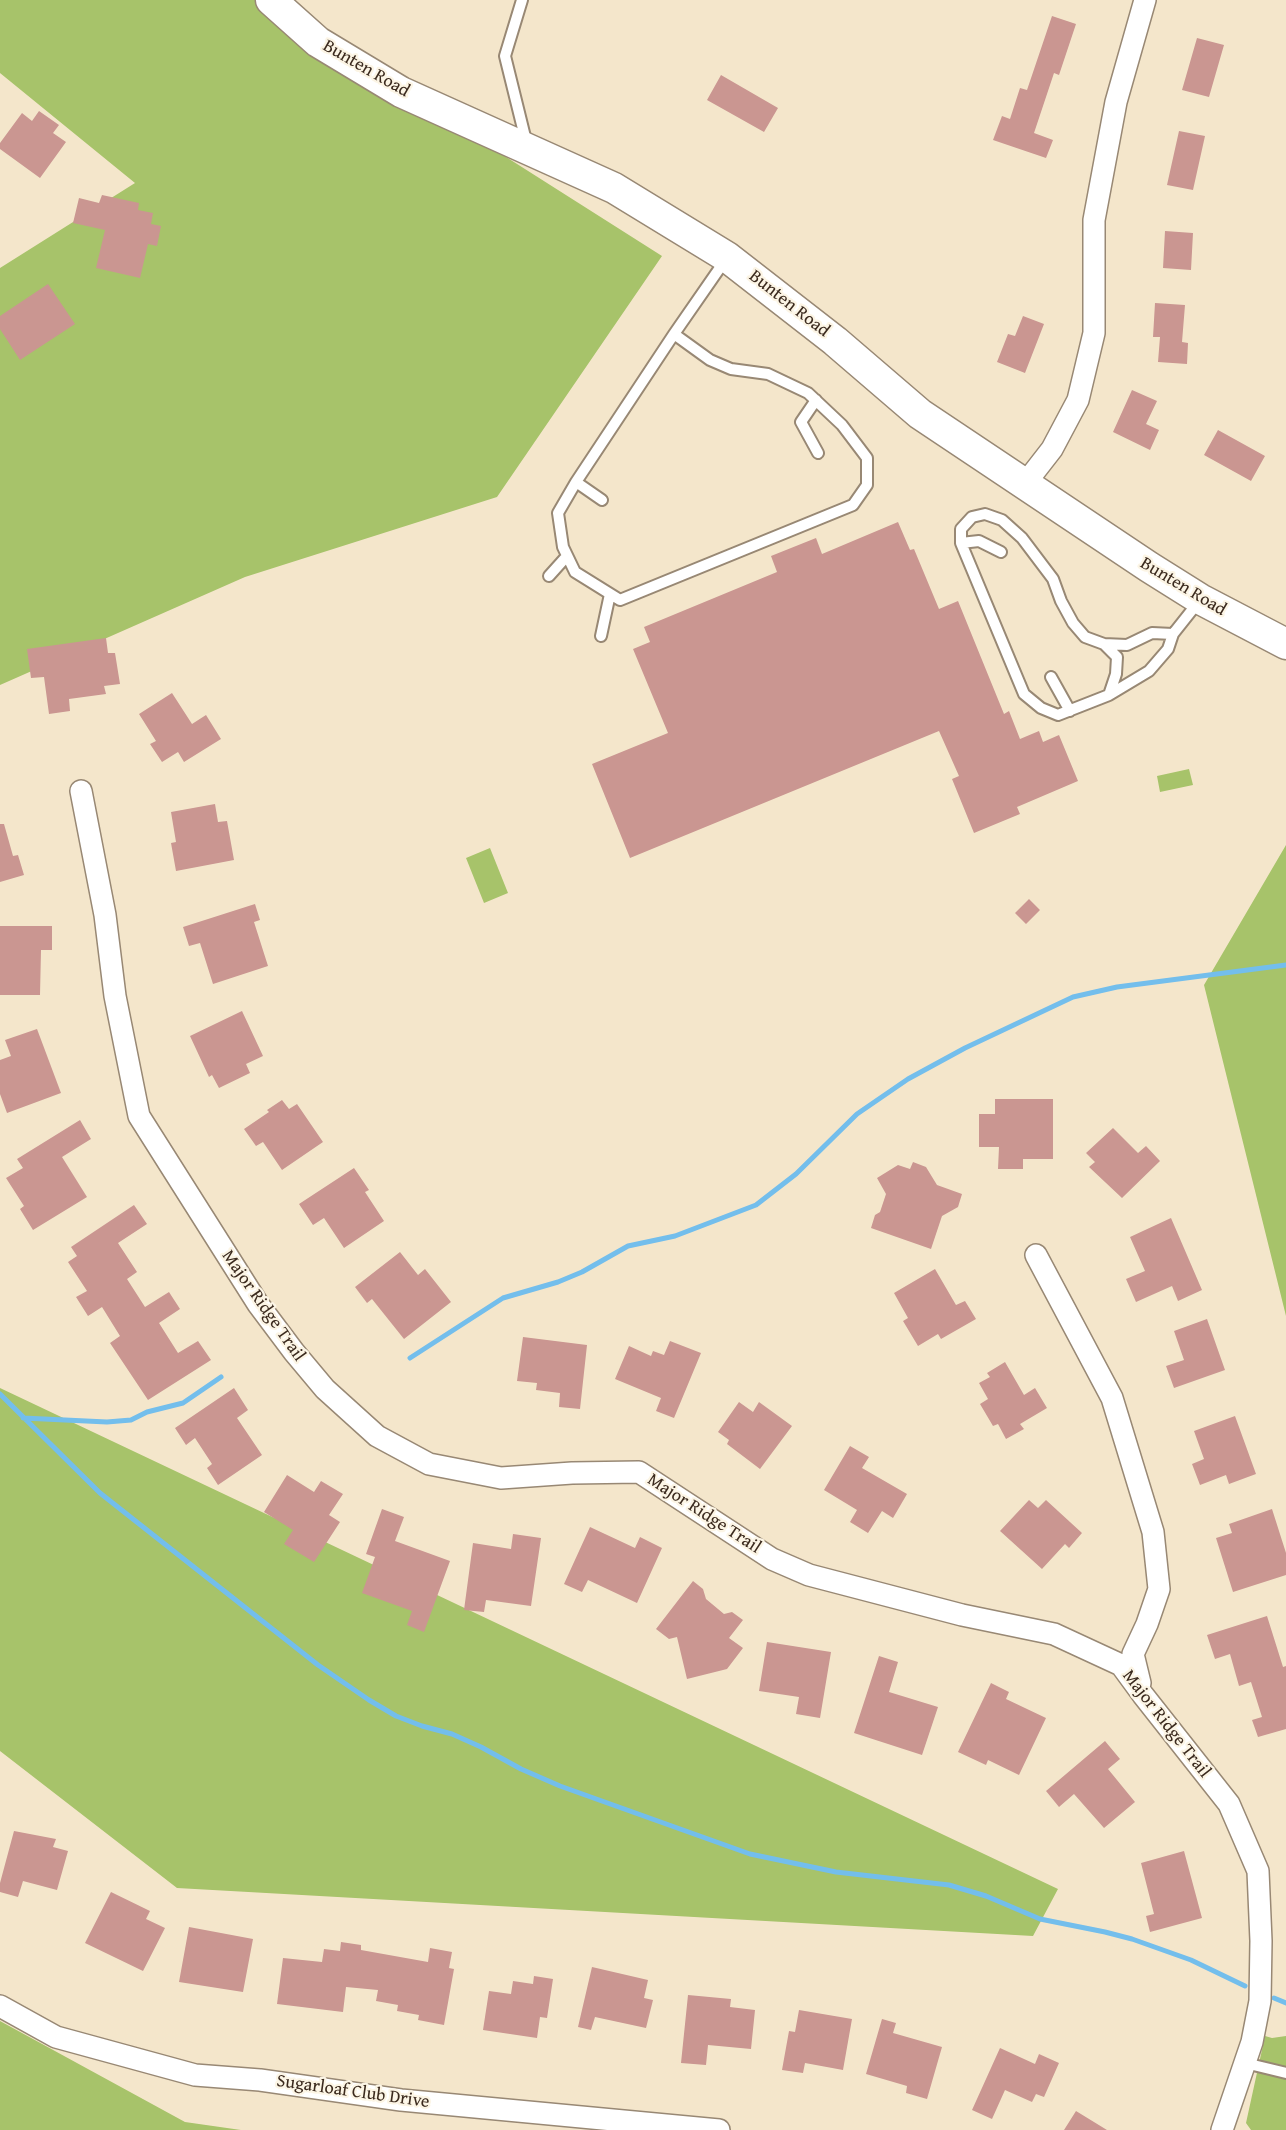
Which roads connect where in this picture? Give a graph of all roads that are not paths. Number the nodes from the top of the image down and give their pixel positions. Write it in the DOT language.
graph roads {
  1 [pos="271,0"];
  2 [pos="522,0"];
  3 [pos="1145,0"];
  4 [pos="528,148"];
  5 [pos="727,257"];
  6 [pos="674,334"];
  7 [pos="816,400"];
  8 [pos="818,453"];
  9 [pos="576,482"];
  10 [pos="1024,485"];
  11 [pos="602,500"];
  12 [pos="962,543"];
  13 [pos="1000,552"];
  14 [pos="567,556"];
  15 [pos="549,576"];
  16 [pos="610,594"];
  17 [pos="1200,599"];
  18 [pos="1173,634"];
  19 [pos="601,636"];
  20 [pos="1104,644"];
  21 [pos="1286,644"];
  22 [pos="1051,677"];
  23 [pos="1108,695"];
  24 [pos="1070,711"];
  25 [pos="81,791"];
  26 [pos="1036,1255"];
  27 [pos="1143,1695"];
  28 [pos="0,2006"];
  29 [pos="1245,2063"];
  30 [pos="1286,2073"];
  31 [pos="719,2130"];
  32 [pos="1222,2130"];
  1 -- 4 [label="street, Bunten Road"];
  2 -- 4 [label="lane"];
  3 -- 10 [label="street"];
  4 -- 5 [label="street, Bunten Road"];
  5 -- 6 [label="lane"];
  5 -- 10 [label="street, Bunten Road"];
  6 -- 7 [label="lane"];
  6 -- 9 [label="lane"];
  7 -- 8 [label="lane"];
  7 -- 16 [label="lane"];
  9 -- 11 [label="lane"];
  9 -- 14 [label="lane"];
  10 -- 17 [label="street, Bunten Road"];
  12 -- 13 [label="lane"];
  12 -- 20 [label="lane"];
  12 -- 24 [label="lane"];
  14 -- 15 [label="lane"];
  14 -- 16 [label="lane"];
  16 -- 19 [label="lane"];
  17 -- 18 [label="lane"];
  17 -- 21 [label="street, Bunten Road"];
  18 -- 20 [label="lane"];
  18 -- 23 [label="lane"];
  20 -- 23 [label="lane"];
  22 -- 24 [label="lane"];
  23 -- 24 [label="lane"];
  25 -- 27 [label="street, Major Ridge Trail"];
  26 -- 27 [label="street"];
  27 -- 29 [label="street, Major Ridge Trail"];
  28 -- 31 [label="street, Sugarloaf Club Drive"];
  29 -- 30 [label="lane"];
  29 -- 32 [label="street, Major Ridge Trail"];
}
